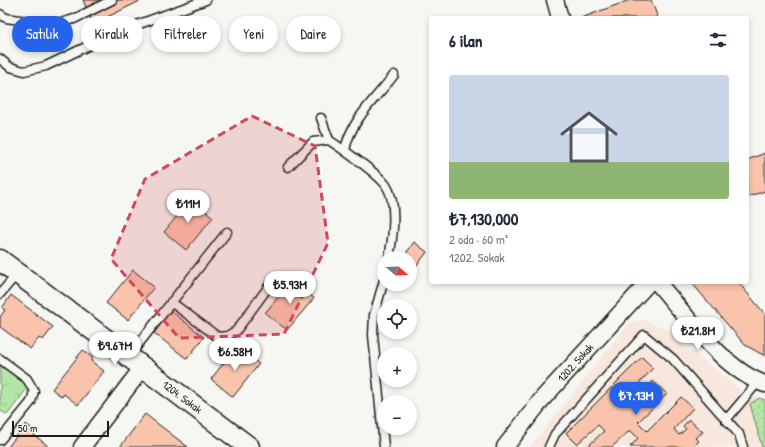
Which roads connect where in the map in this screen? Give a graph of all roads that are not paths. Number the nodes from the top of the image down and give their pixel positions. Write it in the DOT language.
graph roads {
  1 [pos="112,0"];
  2 [pos="206,0"];
  3 [pos="555,0"];
  4 [pos="0,14"];
  5 [pos="559,16"];
  6 [pos="0,59"];
  7 [pos="394,75"];
  8 [pos="321,118"];
  9 [pos="328,140"];
  10 [pos="345,151"];
  11 [pos="288,167"];
  12 [pos="227,232"];
  13 [pos="390,251"];
  14 [pos="0,260"];
  15 [pos="18,273"];
  16 [pos="275,278"];
  17 [pos="647,284"];
  18 [pos="659,284"];
  19 [pos="381,291"];
  20 [pos="0,294"];
  21 [pos="171,302"];
  22 [pos="0,359"];
  23 [pos="136,362"];
  24 [pos="761,383"];
  25 [pos="726,420"];
  26 [pos="0,440"];
  27 [pos="82,447"];
  28 [pos="249,447"];
  29 [pos="384,447"];
  30 [pos="505,447"];
  31 [pos="549,447"];
  32 [pos="743,447"];
  1 -- 4 [label="lane"];
  2 -- 6 [label="lane"];
  3 -- 5 [label="street"];
  7 -- 10 [label="lane"];
  8 -- 9 [label="lane"];
  9 -- 10 [label="lane"];
  9 -- 11 [label="lane"];
  10 -- 13 [label="lane"];
  12 -- 21 [label="lane"];
  14 -- 15 [label="street, 1204. Sokak"];
  15 -- 20 [label="lane"];
  15 -- 23 [label="street, 1204. Sokak"];
  16 -- 21 [label="lane"];
  17 -- 30 [label="street, 1202. Sokak"];
  18 -- 24 [label="street"];
  19 -- 29 [label="lane"];
  21 -- 23 [label="lane"];
  22 -- 26 [label="lane"];
  23 -- 27 [label="street"];
  23 -- 28 [label="street, 1204. Sokak"];
  24 -- 25 [label="lane"];
  25 -- 31 [label="lane"];
  25 -- 32 [label="lane"];
}
